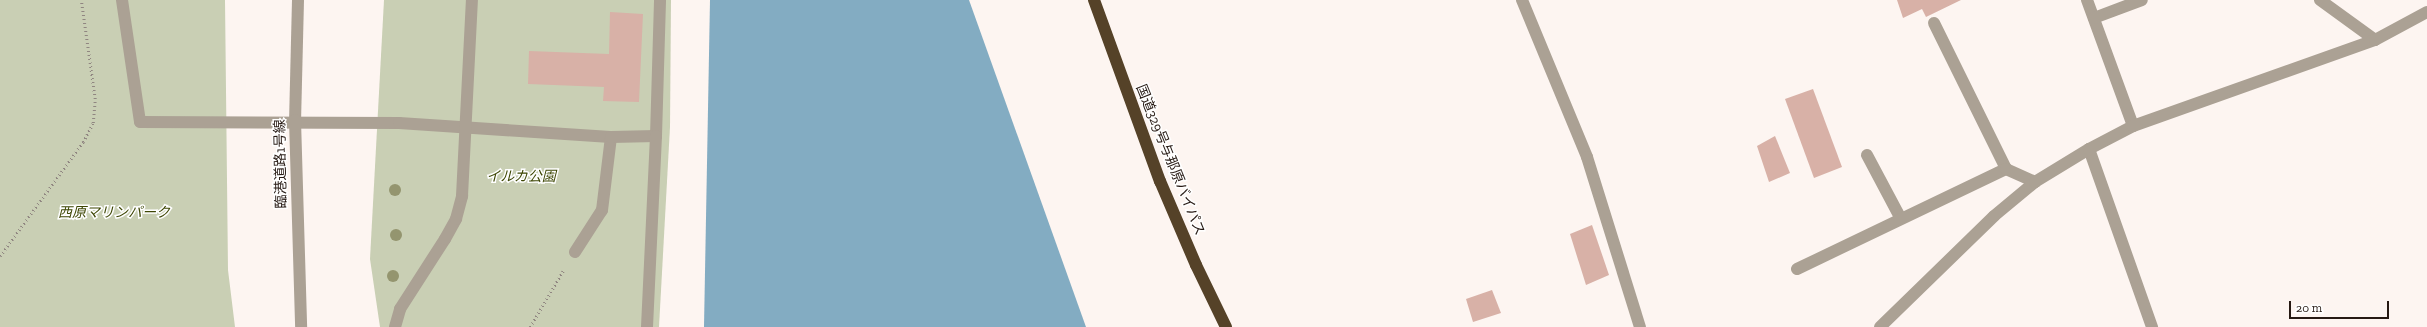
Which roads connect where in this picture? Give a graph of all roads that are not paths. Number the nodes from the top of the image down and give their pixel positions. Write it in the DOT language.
graph roads {
  1 [pos="122,0"];
  2 [pos="298,0"];
  3 [pos="472,0"];
  4 [pos="660,0"];
  5 [pos="1094,0"];
  6 [pos="1522,0"];
  7 [pos="2087,0"];
  8 [pos="2142,0"];
  9 [pos="2320,0"];
  10 [pos="2427,12"];
  11 [pos="2094,18"];
  12 [pos="1934,23"];
  13 [pos="2375,40"];
  14 [pos="295,120"];
  15 [pos="2133,126"];
  16 [pos="467,127"];
  17 [pos="656,136"];
  18 [pos="611,137"];
  19 [pos="2089,149"];
  20 [pos="1867,155"];
  21 [pos="2006,169"];
  22 [pos="2035,182"];
  23 [pos="1901,219"];
  24 [pos="575,252"];
  25 [pos="1797,269"];
  26 [pos="301,327"];
  27 [pos="395,327"];
  28 [pos="647,327"];
  29 [pos="1226,327"];
  30 [pos="1640,327"];
  31 [pos="1880,327"];
  32 [pos="2152,327"];
  1 -- 14 [label="street"];
  2 -- 14 [label="street, 臨港道路1号線"];
  3 -- 16 [label="street"];
  4 -- 17 [label="street"];
  5 -- 29 [label="highway, 国道329号与那原バイパス"];
  6 -- 30 [label="street"];
  7 -- 11 [label="street"];
  8 -- 11 [label="street"];
  9 -- 13 [label="street"];
  10 -- 13 [label="street"];
  11 -- 15 [label="street"];
  12 -- 21 [label="street"];
  13 -- 15 [label="street"];
  14 -- 16 [label="street"];
  14 -- 26 [label="street, 臨港道路1号線"];
  15 -- 19 [label="street"];
  16 -- 18 [label="street"];
  16 -- 27 [label="street"];
  17 -- 18 [label="street"];
  17 -- 28 [label="street"];
  18 -- 24 [label="street"];
  19 -- 22 [label="street"];
  19 -- 32 [label="street"];
  20 -- 23 [label="street"];
  21 -- 22 [label="street"];
  21 -- 23 [label="street"];
  22 -- 31 [label="street"];
  23 -- 25 [label="street"];
}
